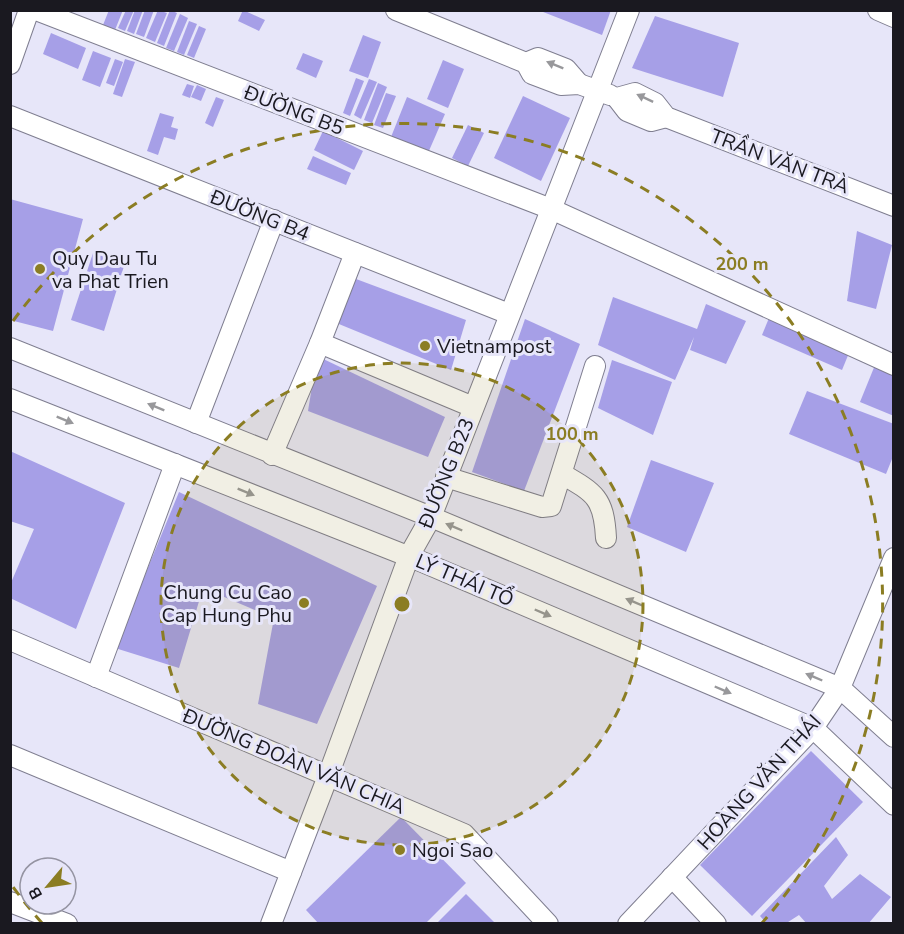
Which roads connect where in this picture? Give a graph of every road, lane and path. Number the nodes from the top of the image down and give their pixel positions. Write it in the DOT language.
graph roads {
  1 [pos="29,10"];
  2 [pos="36,10"];
  3 [pos="396,10"];
  4 [pos="629,10"];
  5 [pos="878,10"];
  6 [pos="894,17"];
  7 [pos="10,64"];
  8 [pos="588,87"];
  9 [pos="10,116"];
  10 [pos="894,206"];
  11 [pos="551,209"];
  12 [pos="274,220"];
  13 [pos="355,253"];
  14 [pos="509,314"];
  15 [pos="320,344"];
  16 [pos="10,348"];
  17 [pos="894,365"];
  18 [pos="596,366"];
  19 [pos="10,399"];
  20 [pos="473,407"];
  21 [pos="196,423"];
  22 [pos="272,455"];
  23 [pos="175,464"];
  24 [pos="562,474"];
  25 [pos="446,477"];
  26 [pos="430,517"];
  27 [pos="606,538"];
  28 [pos="409,556"];
  29 [pos="894,558"];
  30 [pos="10,640"];
  31 [pos="96,677"];
  32 [pos="840,688"];
  33 [pos="813,728"];
  34 [pos="894,737"];
  35 [pos="10,755"];
  36 [pos="328,776"];
  37 [pos="894,805"];
  38 [pos="291,872"];
  39 [pos="672,877"];
  40 [pos="10,902"];
  41 [pos="67,924"];
  42 [pos="271,924"];
  43 [pos="548,924"];
  44 [pos="628,924"];
  45 [pos="716,924"];
  1 -- 7 [label="street"];
  2 -- 11 [label="street, ĐƯỜNG B5"];
  3 -- 8 [label="street"];
  4 -- 8 [label="street, ĐƯỜNG B23"];
  5 -- 6 [label="street"];
  8 -- 10 [label="street, TRẦN VĂN TRÀ"];
  8 -- 11 [label="street, ĐƯỜNG B23"];
  9 -- 12 [label="street, ĐƯỜNG B4"];
  11 -- 14 [label="street, ĐƯỜNG B23"];
  11 -- 17 [label="street, ĐƯỜNG B5"];
  12 -- 13 [label="street, ĐƯỜNG B4"];
  12 -- 21 [label="street"];
  13 -- 14 [label="street, ĐƯỜNG B4"];
  13 -- 15 [label="street"];
  14 -- 20 [label="street, ĐƯỜNG B23"];
  15 -- 20 [label="street"];
  15 -- 22 [label="street"];
  21 -- 16 [label="street, one-way"];
  18 -- 24 [label="street"];
  19 -- 23 [label="street, LÝ THÁI TỔ, one-way"];
  20 -- 25 [label="street, ĐƯỜNG B23"];
  21 -- 22 [label="street"];
  22 -- 26 [label="street"];
  23 -- 28 [label="street, LÝ THÁI TỔ, one-way"];
  23 -- 31 [label="street"];
  24 -- 25 [label="street"];
  24 -- 27 [label="street"];
  25 -- 26 [label="street, ĐƯỜNG B23"];
  26 -- 28 [label="street, ĐƯỜNG B23"];
  32 -- 26 [label="street, one-way"];
  28 -- 33 [label="street, LÝ THÁI TỔ, one-way"];
  28 -- 36 [label="street, ĐƯỜNG B23"];
  29 -- 32 [label="street, HOÀNG VĂN THÁI"];
  30 -- 31 [label="street, ĐƯỜNG ĐOÀN VĂN CHIA"];
  31 -- 36 [label="street, ĐƯỜNG ĐOÀN VĂN CHIA"];
  32 -- 33 [label="street, HOÀNG VĂN THÁI"];
  32 -- 34 [label="street"];
  33 -- 37 [label="street, LÝ THÁI TỔ"];
  33 -- 39 [label="street, HOÀNG VĂN THÁI"];
  35 -- 38 [label="street"];
  36 -- 38 [label="street, ĐƯỜNG B23"];
  36 -- 43 [label="street, ĐƯỜNG ĐOÀN VĂN CHIA"];
  38 -- 42 [label="street, ĐƯỜNG B23"];
  39 -- 44 [label="street, HOÀNG VĂN THÁI"];
  39 -- 45 [label="street"];
  40 -- 41 [label="street"];
}
